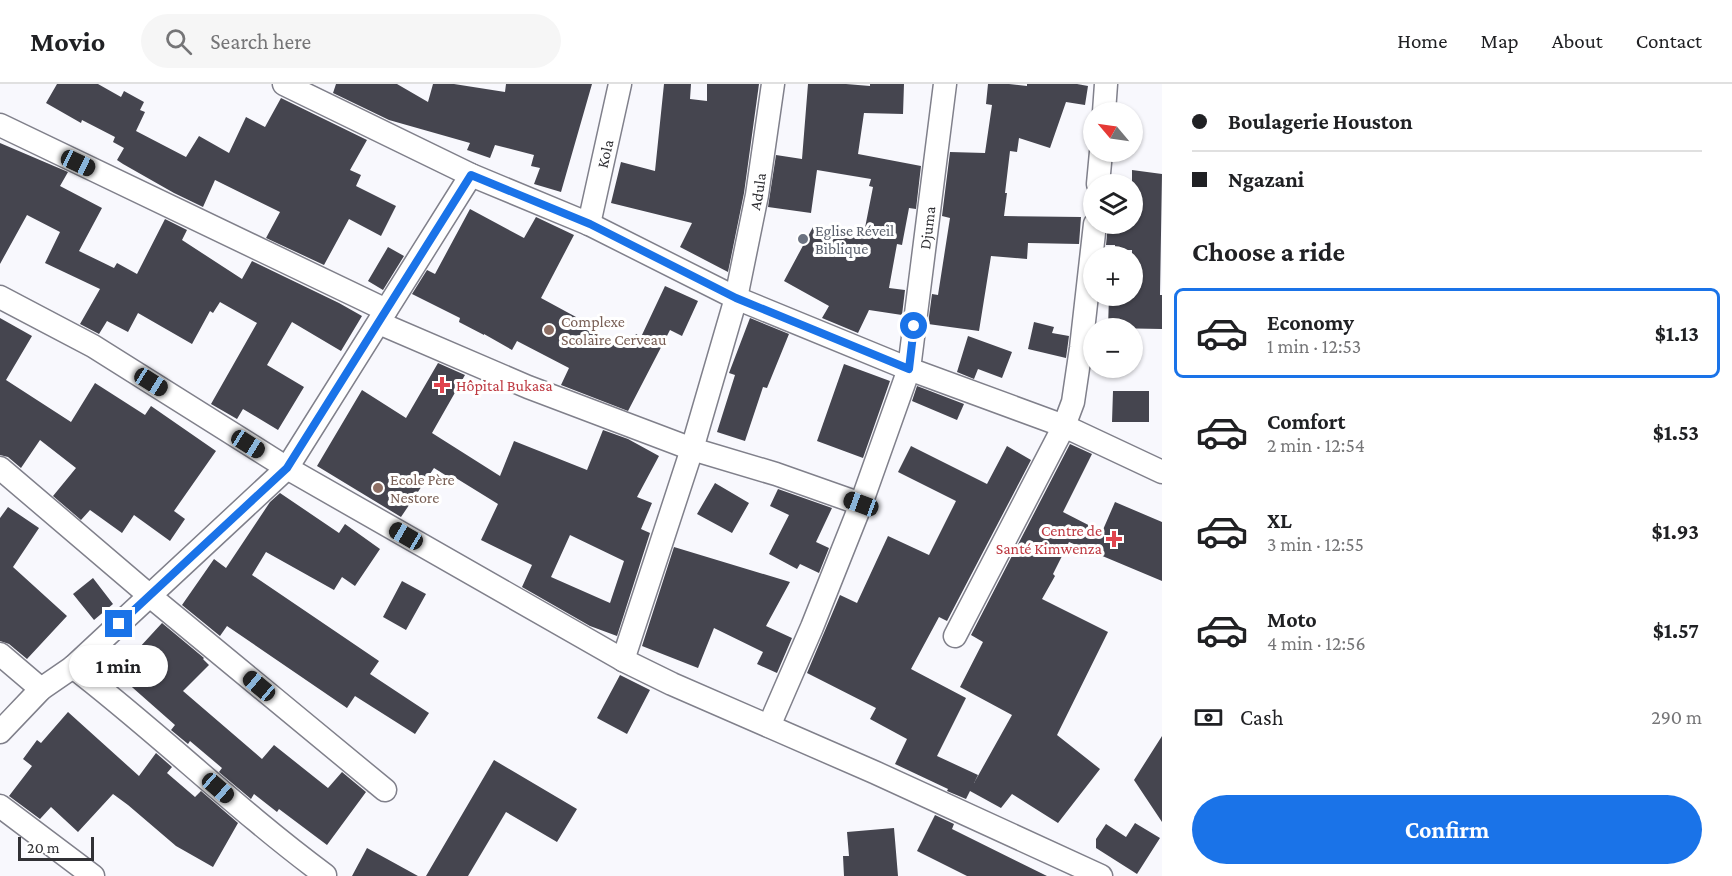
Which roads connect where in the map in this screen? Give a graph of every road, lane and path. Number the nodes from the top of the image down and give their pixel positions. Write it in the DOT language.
graph roads {
  1 [pos="284,84"];
  2 [pos="620,84"];
  3 [pos="773,84"];
  4 [pos="945,84"];
  5 [pos="1106,84"];
  6 [pos="1105,102"];
  7 [pos="0,125"];
  8 [pos="471,175"];
  9 [pos="590,224"];
  10 [pos="1094,234"];
  11 [pos="0,297"];
  12 [pos="736,298"];
  13 [pos="383,316"];
  14 [pos="909,369"];
  15 [pos="1064,426"];
  16 [pos="692,449"];
  17 [pos="0,468"];
  18 [pos="287,468"];
  19 [pos="1162,472"];
  20 [pos="861,504"];
  21 [pos="150,596"];
  22 [pos="955,636"];
  23 [pos="0,654"];
  24 [pos="623,660"];
  25 [pos="73,667"];
  26 [pos="41,689"];
  27 [pos="769,726"];
  28 [pos="0,732"];
  29 [pos="385,790"];
  30 [pos="0,806"];
  31 [pos="325,875"];
  32 [pos="93,876"];
  33 [pos="1101,876"];
  1 -- 8 [label="street"];
  2 -- 9 [label="street, Kola"];
  3 -- 12 [label="street, Adula"];
  4 -- 14 [label="street, Djuma"];
  5 -- 6 [label="street"];
  7 -- 13 [label="street"];
  8 -- 9 [label="street"];
  8 -- 13 [label="street"];
  9 -- 12 [label="street"];
  10 -- 15 [label="street"];
  11 -- 18 [label="street"];
  12 -- 14 [label="street"];
  12 -- 16 [label="street, Adula"];
  13 -- 16 [label="street"];
  13 -- 18 [label="street"];
  14 -- 15 [label="street"];
  14 -- 20 [label="street, Djuma"];
  15 -- 19 [label="street"];
  15 -- 22 [label="street"];
  16 -- 20 [label="street"];
  16 -- 24 [label="street, Adula"];
  17 -- 21 [label="street"];
  18 -- 21 [label="street"];
  18 -- 24 [label="street"];
  20 -- 27 [label="street, Djuma"];
  21 -- 25 [label="street"];
  21 -- 29 [label="street"];
  23 -- 26 [label="street"];
  24 -- 27 [label="street"];
  25 -- 26 [label="street"];
  25 -- 31 [label="street"];
  26 -- 28 [label="street"];
  27 -- 33 [label="street"];
  30 -- 32 [label="street"];
}
